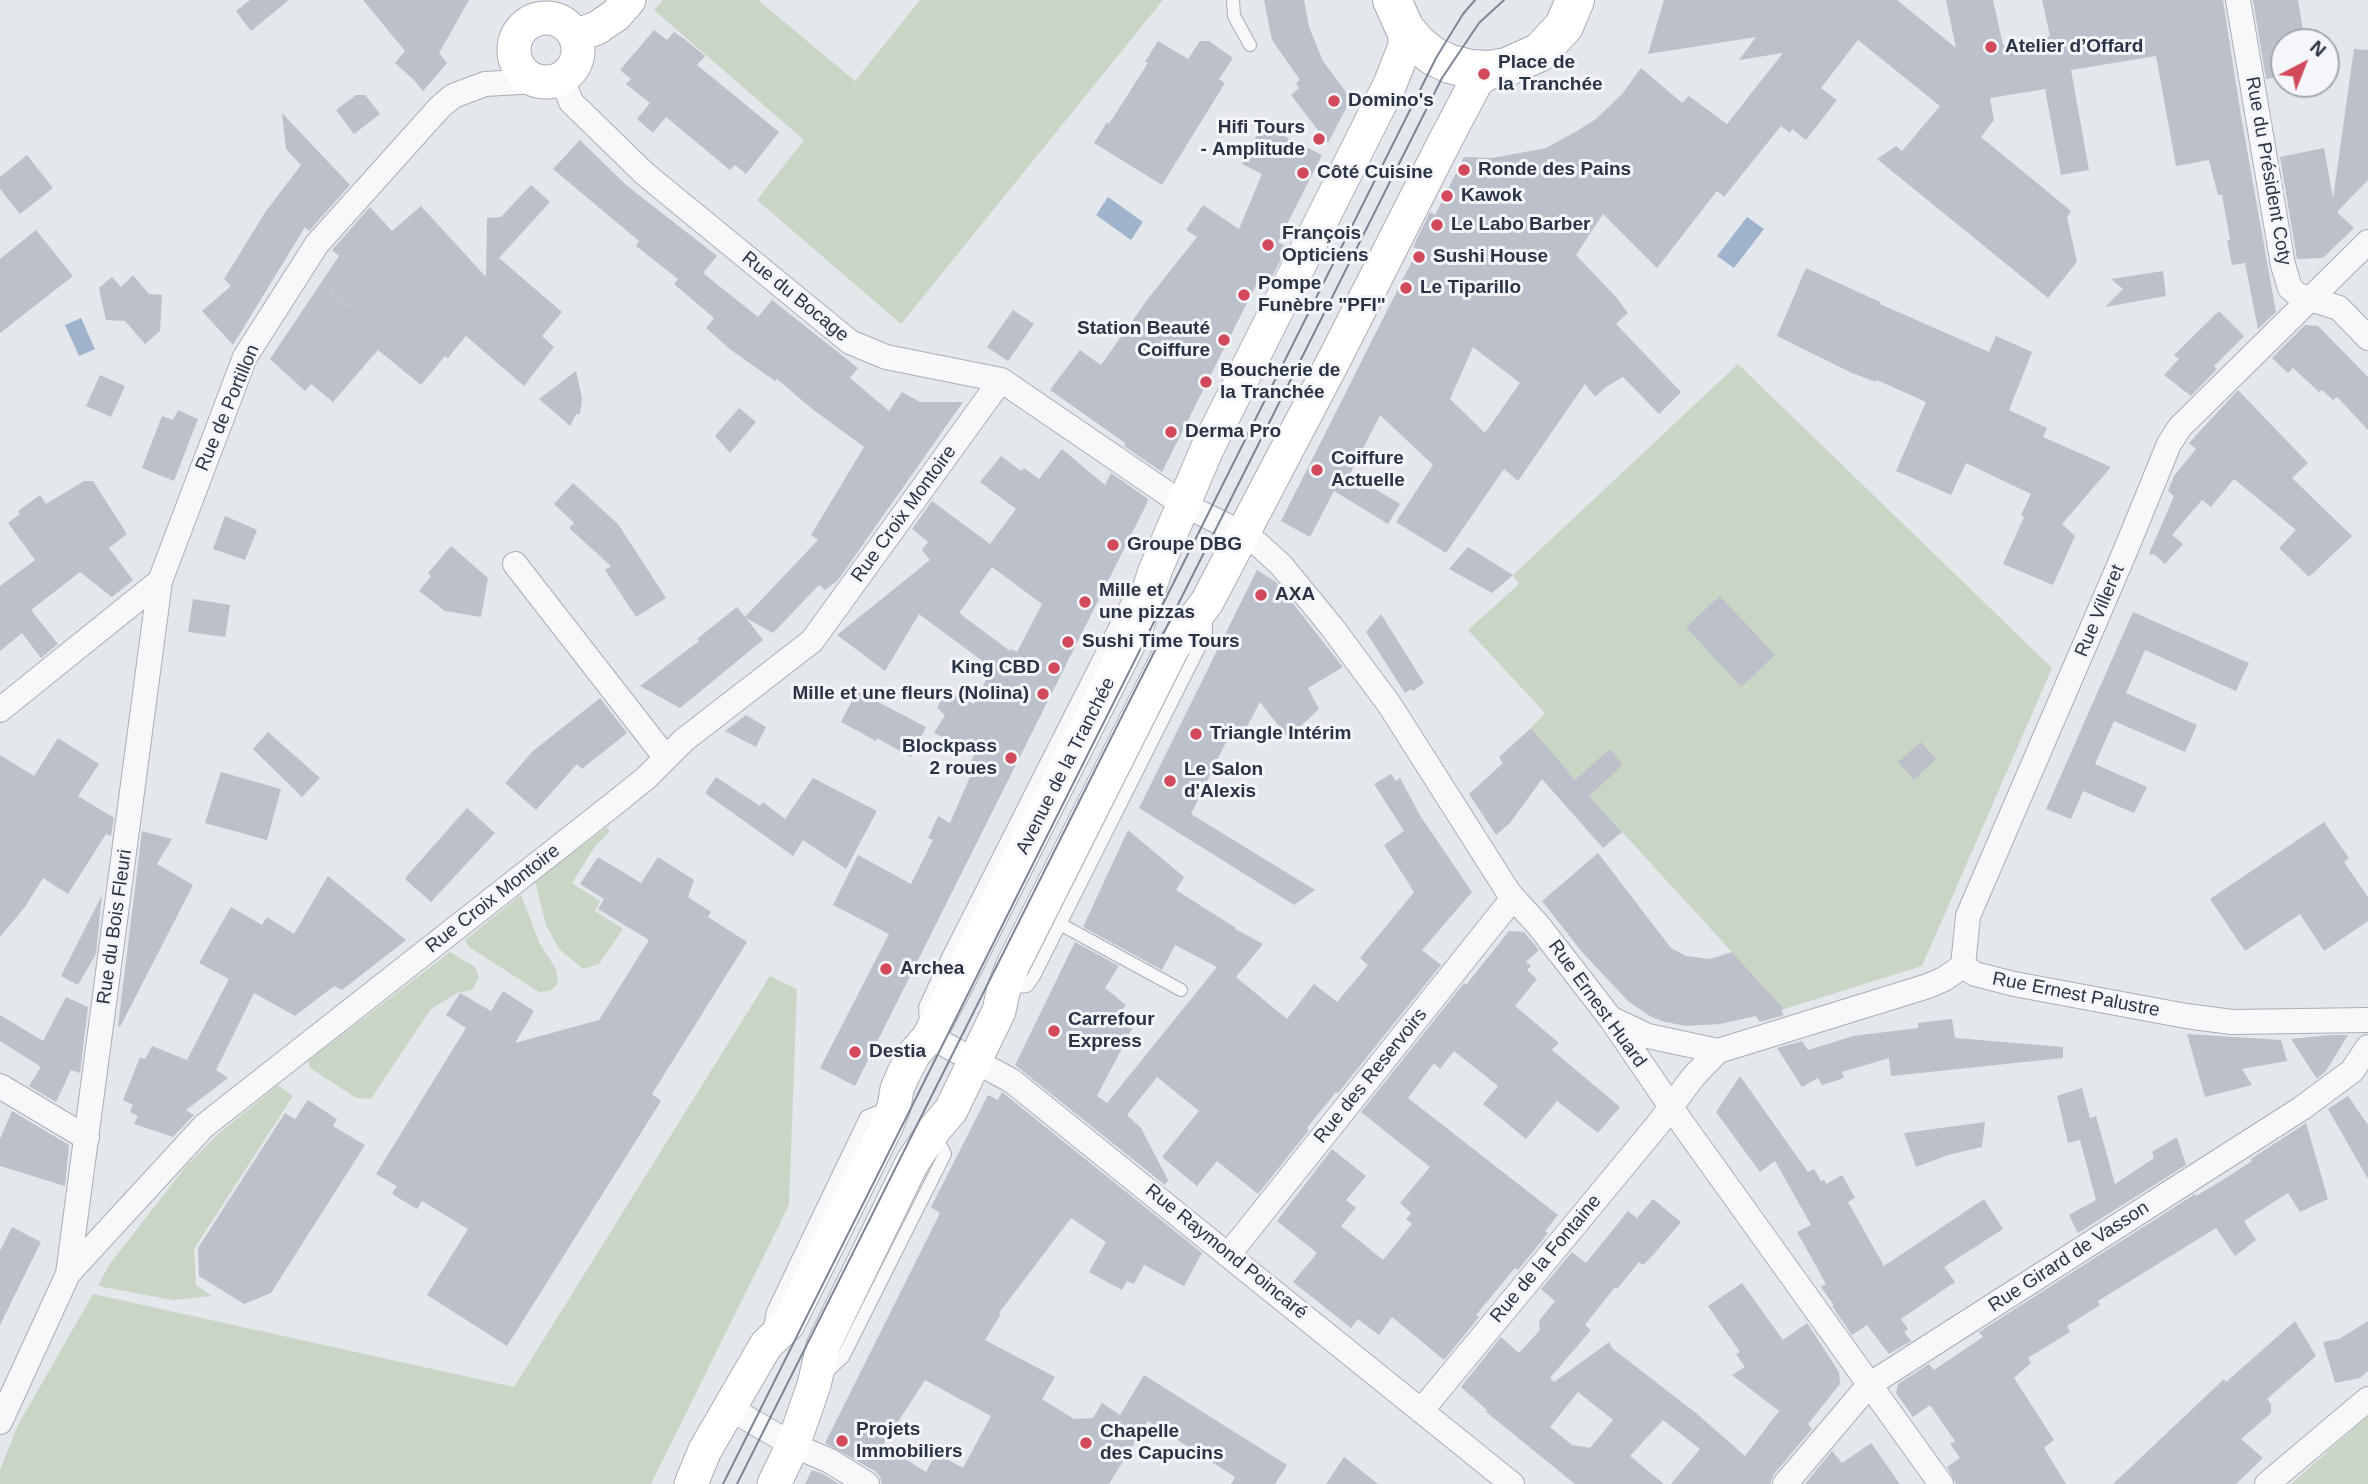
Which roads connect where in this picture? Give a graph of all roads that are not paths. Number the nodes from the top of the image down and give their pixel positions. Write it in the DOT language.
graph roads {
  1 [pos="629,0"];
  2 [pos="1233,0"];
  3 [pos="1575,0"];
  4 [pos="2238,0"];
  5 [pos="537,9"];
  6 [pos="1398,15"];
  7 [pos="575,36"];
  8 [pos="1250,45"];
  9 [pos="1490,70"];
  10 [pos="550,80"];
  11 [pos="2368,242"];
  12 [pos="2308,299"];
  13 [pos="2368,338"];
  14 [pos="1001,380"];
  15 [pos="1184,505"];
  16 [pos="1244,534"];
  17 [pos="515,564"];
  18 [pos="160,581"];
  19 [pos="1206,602"];
  20 [pos="0,710"];
  21 [pos="666,758"];
  22 [pos="1513,898"];
  23 [pos="1060,925"];
  24 [pos="1963,966"];
  25 [pos="1003,988"];
  26 [pos="1181,990"];
  27 [pos="1611,1019"];
  28 [pos="2368,1020"];
  29 [pos="928,1038"];
  30 [pos="2368,1047"];
  31 [pos="1718,1051"];
  32 [pos="974,1061"];
  33 [pos="0,1086"];
  34 [pos="1671,1108"];
  35 [pos="87,1138"];
  36 [pos="1229,1254"];
  37 [pos="68,1273"];
  38 [pos="1868,1385"];
  39 [pos="2368,1399"];
  40 [pos="731,1409"];
  41 [pos="1421,1410"];
  42 [pos="0,1422"];
  43 [pos="793,1445"];
  44 [pos="691,1484"];
  45 [pos="774,1484"];
  46 [pos="867,1484"];
  47 [pos="1512,1484"];
  48 [pos="1785,1484"];
  49 [pos="1941,1484"];
  50 [pos="2267,1484"];
  1 -- 7 [label="main road"];
  2 -- 8 [label="lane"];
  3 -- 9 [label="main road"];
  4 -- 12 [label="street, Rue du Président Coty"];
  5 -- 7 [label="main road"];
  5 -- 10 [label="main road"];
  6 -- 9 [label="main road"];
  6 -- 15 [label="main road, Avenue de la Tranchée"];
  7 -- 10 [label="main road"];
  9 -- 16 [label="main road"];
  10 -- 14 [label="street, Rue du Bocage"];
  10 -- 18 [label="street, Rue de Portillon"];
  11 -- 12 [label="street, Rue Villeret"];
  12 -- 13 [label="street, Rue du Président Coty"];
  12 -- 24 [label="street, Rue Villeret"];
  14 -- 15 [label="street, Rue du Bocage"];
  14 -- 21 [label="street, Rue Croix Montoire"];
  15 -- 16 [label="street, Rue du Bocage"];
  15 -- 29 [label="main road, Avenue de la Tranchée"];
  16 -- 19 [label="main road"];
  16 -- 22 [label="street, Rue Ernest Huard"];
  17 -- 21 [label="street"];
  18 -- 20 [label="street"];
  18 -- 35 [label="street, Rue du Bois Fleuri"];
  19 -- 23 [label="lane"];
  19 -- 25 [label="main road"];
  21 -- 37 [label="street, Rue Croix Montoire"];
  22 -- 27 [label="street, Rue Ernest Huard"];
  22 -- 36 [label="street, Rue des Reservoirs"];
  23 -- 25 [label="lane"];
  23 -- 26 [label="lane"];
  24 -- 28 [label="street, Rue Ernest Palustre"];
  24 -- 31 [label="street"];
  25 -- 32 [label="main road"];
  27 -- 31 [label="street"];
  27 -- 34 [label="street, Rue Ernest Huard"];
  29 -- 32 [label="street, Rue Raymond Poincaré"];
  29 -- 40 [label="main road, Avenue de la Tranchée"];
  30 -- 38 [label="street, Rue Girard de Vasson"];
  31 -- 34 [label="street"];
  32 -- 36 [label="street, Rue Raymond Poincaré"];
  32 -- 43 [label="main road"];
  33 -- 35 [label="street"];
  34 -- 38 [label="street, Rue Ernest Huard"];
  34 -- 41 [label="street, Rue de la Fontaine"];
  35 -- 37 [label="street, Rue du Bois Fleuri"];
  36 -- 41 [label="street, Rue Raymond Poincaré"];
  37 -- 42 [label="street, Rue Croix Montoire"];
  38 -- 48 [label="street, Rue Girard de Vasson"];
  38 -- 49 [label="street, Rue Ernest Huard"];
  39 -- 50 [label="street"];
  40 -- 43 [label="street"];
  40 -- 44 [label="main road, Avenue de la Tranchée"];
  41 -- 47 [label="street, Rue Raymond Poincaré"];
  43 -- 45 [label="main road"];
  43 -- 46 [label="street"];
}
